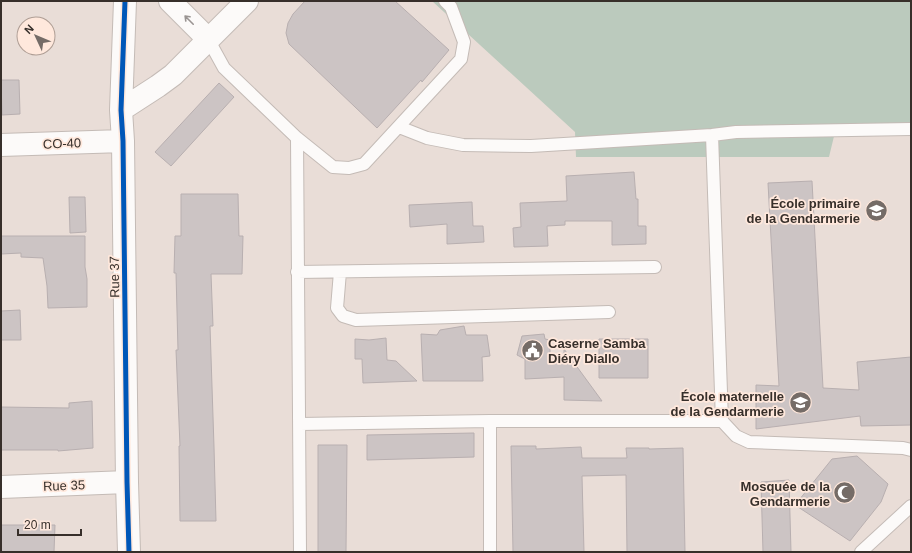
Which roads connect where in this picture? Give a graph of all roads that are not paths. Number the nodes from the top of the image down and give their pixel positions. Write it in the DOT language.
graph roads {
  1 [pos="124,1"];
  2 [pos="170,1"];
  3 [pos="247,1"];
  4 [pos="445,1"];
  5 [pos="208,39"];
  6 [pos="121,110"];
  7 [pos="399,127"];
  8 [pos="911,129"];
  9 [pos="712,135"];
  10 [pos="297,138"];
  11 [pos="123,141"];
  12 [pos="1,144"];
  13 [pos="655,267"];
  14 [pos="297,272"];
  15 [pos="340,272"];
  16 [pos="609,312"];
  17 [pos="490,421"];
  18 [pos="722,421"];
  19 [pos="300,424"];
  20 [pos="911,450"];
  21 [pos="127,482"];
  22 [pos="1,487"];
  23 [pos="911,506"];
  24 [pos="129,552"];
  25 [pos="300,552"];
  26 [pos="490,552"];
  27 [pos="861,552"];
  1 -- 6 [label="street, Rue 37"];
  5 -- 2 [label="street, one-way"];
  3 -- 5 [label="street"];
  4 -- 7 [label="lane"];
  5 -- 6 [label="street"];
  5 -- 10 [label="lane"];
  6 -- 11 [label="street, Rue 37"];
  7 -- 9 [label="lane"];
  7 -- 10 [label="lane"];
  8 -- 9 [label="lane"];
  9 -- 18 [label="lane"];
  10 -- 14 [label="lane"];
  11 -- 12 [label="street, CO-40"];
  11 -- 21 [label="street, Rue 37"];
  13 -- 15 [label="lane"];
  14 -- 15 [label="lane"];
  14 -- 19 [label="lane"];
  15 -- 16 [label="lane"];
  17 -- 18 [label="lane"];
  17 -- 19 [label="lane"];
  17 -- 26 [label="lane"];
  18 -- 20 [label="lane"];
  19 -- 25 [label="lane"];
  21 -- 22 [label="street, Rue 35"];
  21 -- 24 [label="street, Rue 37"];
  23 -- 27 [label="lane"];
}
